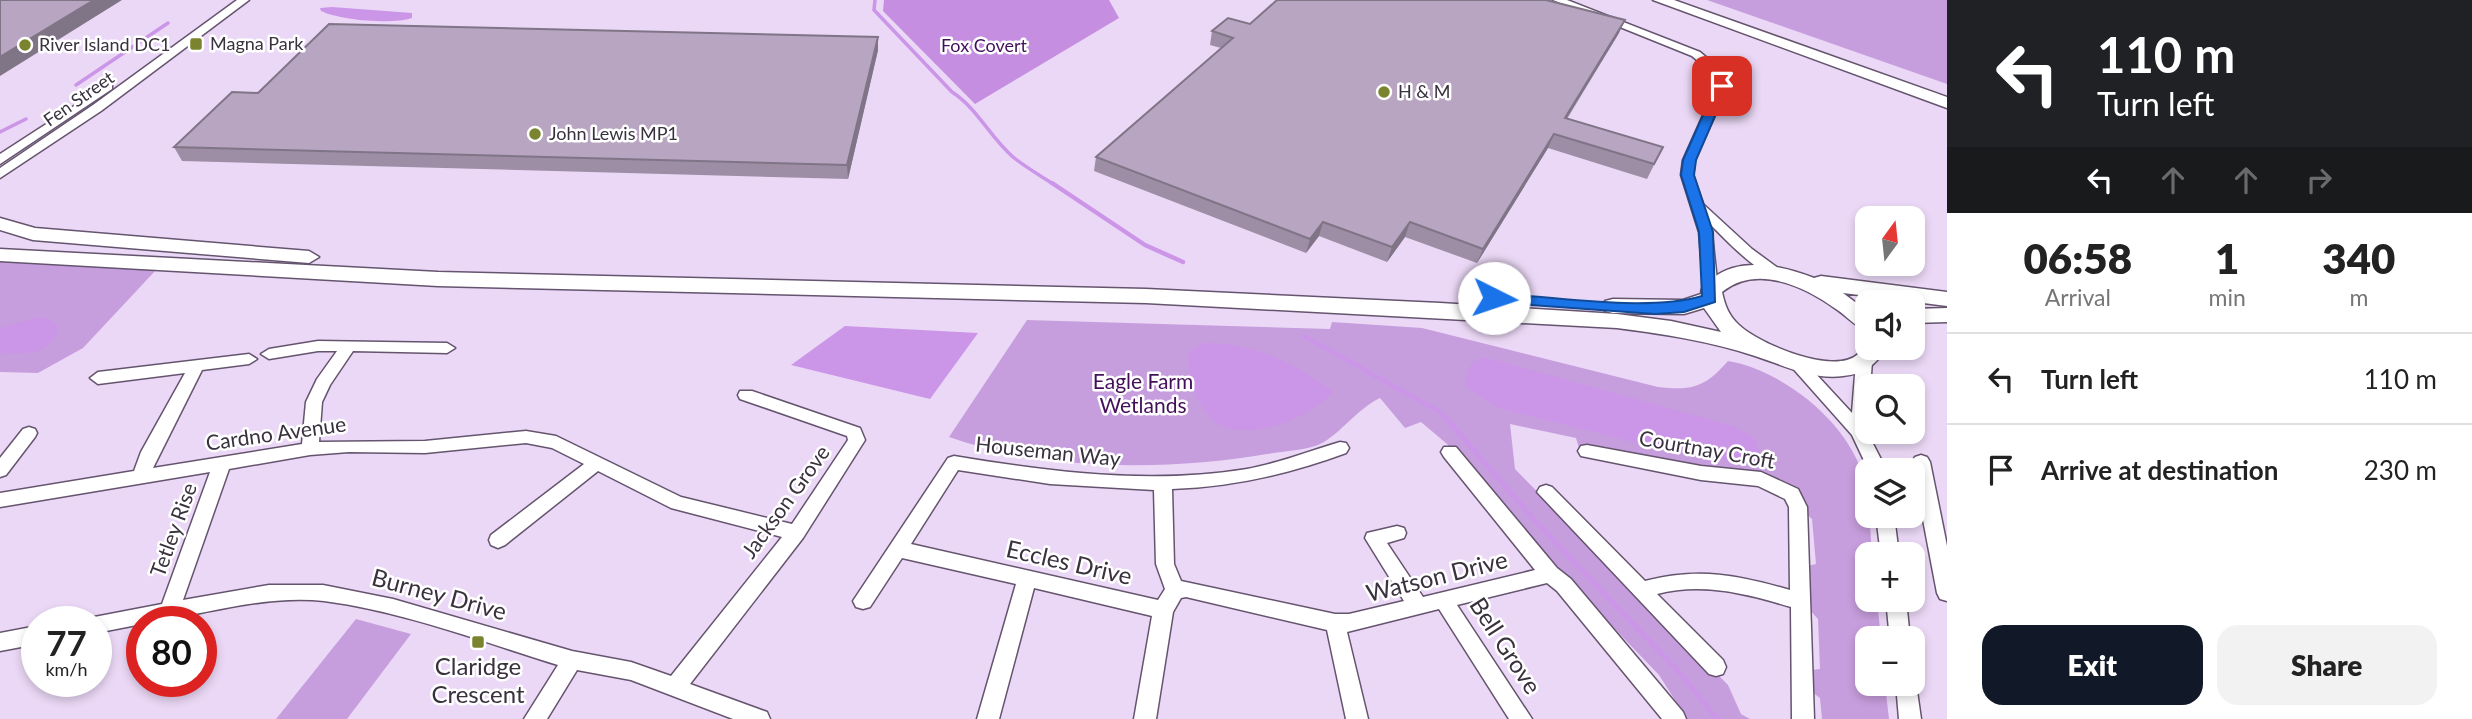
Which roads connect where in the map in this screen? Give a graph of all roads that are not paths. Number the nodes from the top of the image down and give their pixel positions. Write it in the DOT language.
graph roads {
  1 [pos="228,0"];
  2 [pos="244,0"];
  3 [pos="1559,0"];
  4 [pos="1660,0"];
  5 [pos="1691,0"];
  6 [pos="1947,91"];
  7 [pos="1947,103"];
  8 [pos="0,160"];
  9 [pos="0,174"];
  10 [pos="1698,206"];
  11 [pos="0,224"];
  12 [pos="4,255"];
  13 [pos="1787,277"];
  14 [pos="1711,294"];
  15 [pos="1947,299"];
  16 [pos="1855,312"];
  17 [pos="1947,315"];
  18 [pos="1925,316"];
  19 [pos="349,346"];
  20 [pos="447,348"];
  21 [pos="1759,349"];
  22 [pos="269,354"];
  23 [pos="248,359"];
  24 [pos="1860,360"];
  25 [pos="1797,364"];
  26 [pos="195,368"];
  27 [pos="98,378"];
  28 [pos="746,395"];
  29 [pos="1855,427"];
  30 [pos="29,432"];
  31 [pos="1340,448"];
  32 [pos="310,449"];
  33 [pos="1587,451"];
  34 [pos="1450,452"];
  35 [pos="598,462"];
  36 [pos="222,464"];
  37 [pos="0,470"];
  38 [pos="1925,472"];
  39 [pos="140,478"];
  40 [pos="1163,483"];
  41 [pos="1546,492"];
  42 [pos="0,500"];
  43 [pos="1940,511"];
  44 [pos="796,533"];
  45 [pos="1397,533"];
  46 [pos="498,540"];
  47 [pos="898,549"];
  48 [pos="1550,574"];
  49 [pos="1027,579"];
  50 [pos="1175,590"];
  51 [pos="1640,590"];
  52 [pos="1947,593"];
  53 [pos="863,601"];
  54 [pos="1444,601"];
  55 [pos="1801,603"];
  56 [pos="171,606"];
  57 [pos="197,606"];
  58 [pos="1419,607"];
  59 [pos="1163,610"];
  60 [pos="1335,623"];
  61 [pos="21,638"];
  62 [pos="0,642"];
  63 [pos="572,660"];
  64 [pos="1716,667"];
  65 [pos="675,687"];
  66 [pos="1908,696"];
  67 [pos="747,717"];
  68 [pos="1913,718"];
  69 [pos="535,719"];
  70 [pos="988,719"];
  71 [pos="1145,719"];
  72 [pos="1357,719"];
  73 [pos="1521,719"];
  74 [pos="1670,719"];
  75 [pos="1802,719"];
  1 -- 8 [label="street, Fen Street"];
  2 -- 9 [label="street, Fen Street"];
  3 -- 10 [label="street"];
  4 -- 7 [label="highway"];
  5 -- 6 [label="highway"];
  10 -- 13 [label="street"];
  10 -- 14 [label="street"];
  11 -- 14 [label="highway"];
  12 -- 21 [label="highway"];
  13 -- 14 [label="highway"];
  13 -- 15 [label="highway"];
  13 -- 16 [label="highway"];
  14 -- 21 [label="highway"];
  17 -- 18 [label="highway"];
  19 -- 20 [label="street"];
  19 -- 22 [label="street"];
  19 -- 32 [label="street"];
  21 -- 25 [label="highway"];
  23 -- 26 [label="street"];
  24 -- 25 [label="highway"];
  25 -- 29 [label="street"];
  26 -- 27 [label="street"];
  26 -- 39 [label="street"];
  28 -- 44 [label="street, Jackson Grove"];
  30 -- 37 [label="street"];
  31 -- 40 [label="street, Houseman Way"];
  32 -- 35 [label="street, Cardno Avenue"];
  32 -- 36 [label="street, Cardno Avenue"];
  33 -- 55 [label="street, Courtnay Croft"];
  34 -- 48 [label="street"];
  35 -- 44 [label="street, Cardno Avenue"];
  35 -- 46 [label="street"];
  36 -- 39 [label="street, Cardno Avenue"];
  36 -- 56 [label="street, Tetley Rise"];
  38 -- 43 [label="street"];
  39 -- 42 [label="street, Cardno Avenue"];
  40 -- 47 [label="street, Houseman Way"];
  40 -- 50 [label="street"];
  41 -- 51 [label="street"];
  43 -- 52 [label="street"];
  44 -- 65 [label="street, Jackson Grove"];
  45 -- 58 [label="street"];
  47 -- 49 [label="street, Eccles Drive"];
  47 -- 53 [label="street, Houseman Way"];
  48 -- 54 [label="street, Watson Drive"];
  48 -- 74 [label="street"];
  49 -- 59 [label="street, Eccles Drive"];
  49 -- 70 [label="street"];
  50 -- 59 [label="street"];
  50 -- 60 [label="street, Watson Drive"];
  51 -- 55 [label="street"];
  51 -- 64 [label="street"];
  54 -- 58 [label="street, Watson Drive"];
  54 -- 73 [label="street, Bell Grove"];
  55 -- 75 [label="street, Courtnay Croft"];
  57 -- 63 [label="street, Burney Drive"];
  58 -- 60 [label="street, Watson Drive"];
  59 -- 71 [label="street"];
  60 -- 72 [label="street"];
  61 -- 62 [label="street"];
  63 -- 65 [label="street, Burney Drive"];
  63 -- 69 [label="street"];
  65 -- 67 [label="street, Burney Drive"];
  66 -- 68 [label="street"];
}
